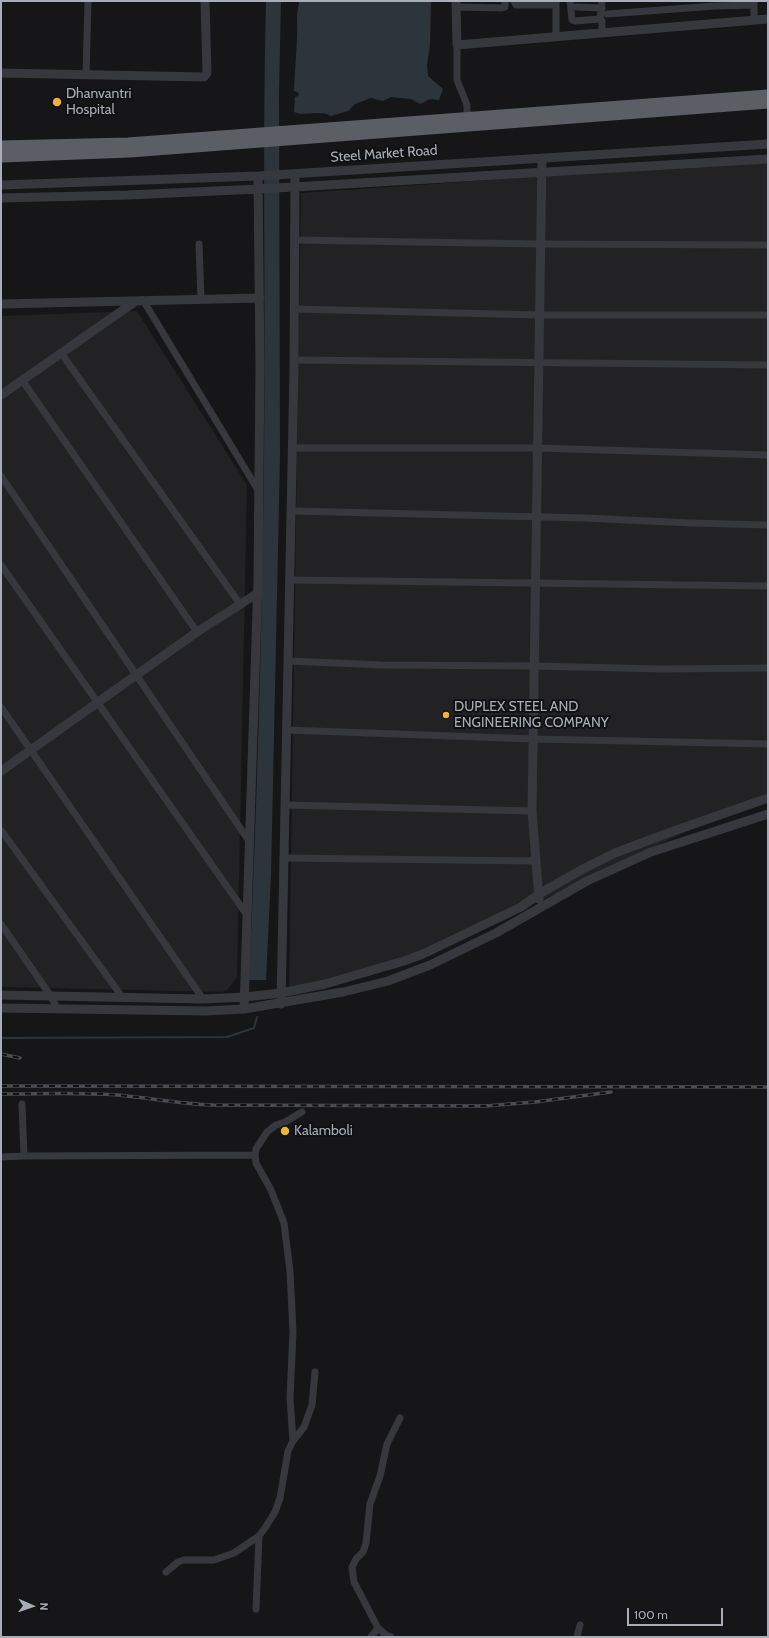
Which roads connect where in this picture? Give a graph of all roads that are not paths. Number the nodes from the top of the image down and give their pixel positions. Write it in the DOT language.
graph roads {
  1 [pos="88,1"];
  2 [pos="205,1"];
  3 [pos="505,1"];
  4 [pos="514,1"];
  5 [pos="570,1"];
  6 [pos="556,3"];
  7 [pos="754,3"];
  8 [pos="456,4"];
  9 [pos="576,7"];
  10 [pos="604,8"];
  11 [pos="768,19"];
  12 [pos="754,20"];
  13 [pos="602,21"];
  14 [pos="602,33"];
  15 [pos="556,38"];
  16 [pos="457,45"];
  17 [pos="1,73"];
  18 [pos="86,75"];
  19 [pos="768,95"];
  20 [pos="768,103"];
  21 [pos="466,118"];
  22 [pos="298,135"];
  23 [pos="249,139"];
  24 [pos="768,144"];
  25 [pos="1,146"];
  26 [pos="1,157"];
  27 [pos="542,158"];
  28 [pos="768,159"];
  29 [pos="542,172"];
  30 [pos="295,174"];
  31 [pos="258,176"];
  32 [pos="1,185"];
  33 [pos="295,187"];
  34 [pos="259,190"];
  35 [pos="1,198"];
  36 [pos="294,240"];
  37 [pos="199,244"];
  38 [pos="540,244"];
  39 [pos="768,245"];
  40 [pos="260,298"];
  41 [pos="201,299"];
  42 [pos="139,300"];
  43 [pos="1,304"];
  44 [pos="294,309"];
  45 [pos="539,315"];
  46 [pos="768,315"];
  47 [pos="61,353"];
  48 [pos="294,360"];
  49 [pos="539,362"];
  50 [pos="768,365"];
  51 [pos="22,380"];
  52 [pos="1,395"];
  53 [pos="293,448"];
  54 [pos="537,448"];
  55 [pos="768,455"];
  56 [pos="1,476"];
  57 [pos="258,490"];
  58 [pos="292,511"];
  59 [pos="536,516"];
  60 [pos="768,525"];
  61 [pos="1,565"];
  62 [pos="290,580"];
  63 [pos="535,582"];
  64 [pos="768,586"];
  65 [pos="258,593"];
  66 [pos="240,604"];
  67 [pos="197,632"];
  68 [pos="288,661"];
  69 [pos="534,666"];
  70 [pos="768,668"];
  71 [pos="137,675"];
  72 [pos="97,703"];
  73 [pos="1,707"];
  74 [pos="287,730"];
  75 [pos="533,739"];
  76 [pos="768,744"];
  77 [pos="32,750"];
  78 [pos="1,771"];
  79 [pos="768,798"];
  80 [pos="285,805"];
  81 [pos="532,811"];
  82 [pos="768,814"];
  83 [pos="1,830"];
  84 [pos="250,841"];
  85 [pos="284,858"];
  86 [pos="535,862"];
  87 [pos="539,894"];
  88 [pos="540,908"];
  89 [pos="247,915"];
  90 [pos="1,924"];
  91 [pos="279,993"];
  92 [pos="1,995"];
  93 [pos="50,995"];
  94 [pos="249,997"];
  95 [pos="123,998"];
  96 [pos="203,999"];
  97 [pos="279,1004"];
  98 [pos="1,1008"];
  99 [pos="57,1008"];
  100 [pos="248,1009"];
  101 [pos="22,1104"];
  102 [pos="302,1112"];
  103 [pos="255,1155"];
  104 [pos="24,1156"];
  105 [pos="1,1157"];
  106 [pos="315,1372"];
  107 [pos="400,1418"];
  108 [pos="293,1441"];
  109 [pos="259,1536"];
  110 [pos="166,1572"];
  111 [pos="256,1609"];
  112 [pos="580,1626"];
  113 [pos="378,1628"];
  114 [pos="371,1637"];
  115 [pos="391,1637"];
  116 [pos="577,1637"];
  1 -- 18 [label="street"];
  2 -- 18 [label="street"];
  3 -- 8 [label="street"];
  4 -- 6 [label="street"];
  5 -- 10 [label="street"];
  6 -- 15 [label="street"];
  7 -- 10 [label="street"];
  7 -- 12 [label="street"];
  8 -- 16 [label="street"];
  9 -- 10 [label="street"];
  11 -- 12 [label="street"];
  12 -- 14 [label="street"];
  13 -- 14 [label="street"];
  14 -- 15 [label="street"];
  15 -- 16 [label="street"];
  16 -- 21 [label="street"];
  17 -- 18 [label="street"];
  19 -- 21 [label="highway"];
  20 -- 22 [label="highway"];
  21 -- 22 [label="highway"];
  22 -- 23 [label="highway"];
  23 -- 25 [label="highway"];
  23 -- 26 [label="highway"];
  24 -- 27 [label="street, Steel Market Road"];
  27 -- 29 [label="street"];
  27 -- 30 [label="street, Steel Market Road"];
  28 -- 29 [label="street, Steel Market Road"];
  29 -- 33 [label="street, Steel Market Road"];
  29 -- 38 [label="street"];
  30 -- 31 [label="street, Steel Market Road"];
  30 -- 33 [label="street"];
  31 -- 32 [label="street, Steel Market Road"];
  31 -- 34 [label="street"];
  33 -- 34 [label="street, Steel Market Road"];
  33 -- 36 [label="street"];
  34 -- 35 [label="street, Steel Market Road"];
  34 -- 40 [label="street"];
  36 -- 38 [label="street"];
  36 -- 44 [label="street"];
  37 -- 41 [label="street"];
  38 -- 39 [label="street"];
  38 -- 45 [label="street"];
  40 -- 41 [label="street"];
  40 -- 57 [label="street"];
  41 -- 42 [label="street"];
  42 -- 43 [label="street"];
  42 -- 47 [label="street"];
  42 -- 57 [label="street"];
  44 -- 45 [label="street"];
  44 -- 48 [label="street"];
  45 -- 46 [label="street"];
  45 -- 49 [label="street"];
  47 -- 51 [label="street"];
  47 -- 66 [label="street"];
  48 -- 49 [label="street"];
  48 -- 53 [label="street"];
  49 -- 50 [label="street"];
  49 -- 54 [label="street"];
  51 -- 52 [label="street"];
  51 -- 67 [label="street"];
  53 -- 54 [label="street"];
  53 -- 58 [label="street"];
  54 -- 55 [label="street"];
  54 -- 59 [label="street"];
  56 -- 71 [label="street"];
  57 -- 65 [label="street"];
  58 -- 59 [label="street"];
  58 -- 62 [label="street"];
  59 -- 60 [label="street"];
  59 -- 63 [label="street"];
  61 -- 72 [label="street"];
  62 -- 63 [label="street"];
  62 -- 68 [label="street"];
  63 -- 64 [label="street"];
  63 -- 69 [label="street"];
  65 -- 66 [label="street"];
  65 -- 84 [label="street"];
  66 -- 67 [label="street"];
  67 -- 71 [label="street"];
  68 -- 69 [label="street"];
  68 -- 74 [label="street"];
  69 -- 70 [label="street"];
  69 -- 75 [label="street"];
  71 -- 72 [label="street"];
  71 -- 84 [label="street"];
  72 -- 77 [label="street"];
  72 -- 89 [label="street"];
  73 -- 77 [label="street"];
  74 -- 75 [label="street"];
  74 -- 80 [label="street"];
  75 -- 76 [label="street"];
  75 -- 81 [label="street"];
  77 -- 78 [label="street"];
  77 -- 96 [label="street"];
  79 -- 87 [label="street"];
  80 -- 81 [label="street"];
  80 -- 85 [label="street"];
  81 -- 86 [label="street"];
  82 -- 88 [label="street"];
  83 -- 95 [label="street"];
  84 -- 89 [label="street"];
  85 -- 86 [label="street"];
  85 -- 91 [label="street"];
  86 -- 87 [label="street"];
  87 -- 88 [label="street"];
  87 -- 91 [label="street"];
  88 -- 97 [label="street"];
  89 -- 94 [label="street"];
  90 -- 93 [label="street"];
  91 -- 94 [label="street"];
  91 -- 97 [label="street"];
  92 -- 93 [label="street"];
  93 -- 95 [label="street"];
  93 -- 99 [label="street"];
  94 -- 96 [label="street"];
  94 -- 100 [label="street"];
  95 -- 96 [label="street"];
  97 -- 100 [label="street"];
  98 -- 99 [label="street"];
  99 -- 100 [label="street"];
  101 -- 104 [label="street"];
  102 -- 103 [label="street"];
  103 -- 104 [label="street"];
  103 -- 108 [label="street"];
  104 -- 105 [label="street"];
  106 -- 108 [label="street"];
  107 -- 113 [label="street"];
  108 -- 109 [label="street"];
  109 -- 110 [label="street"];
  109 -- 111 [label="street"];
  112 -- 116 [label="street"];
  113 -- 114 [label="street"];
  113 -- 115 [label="street"];
}
